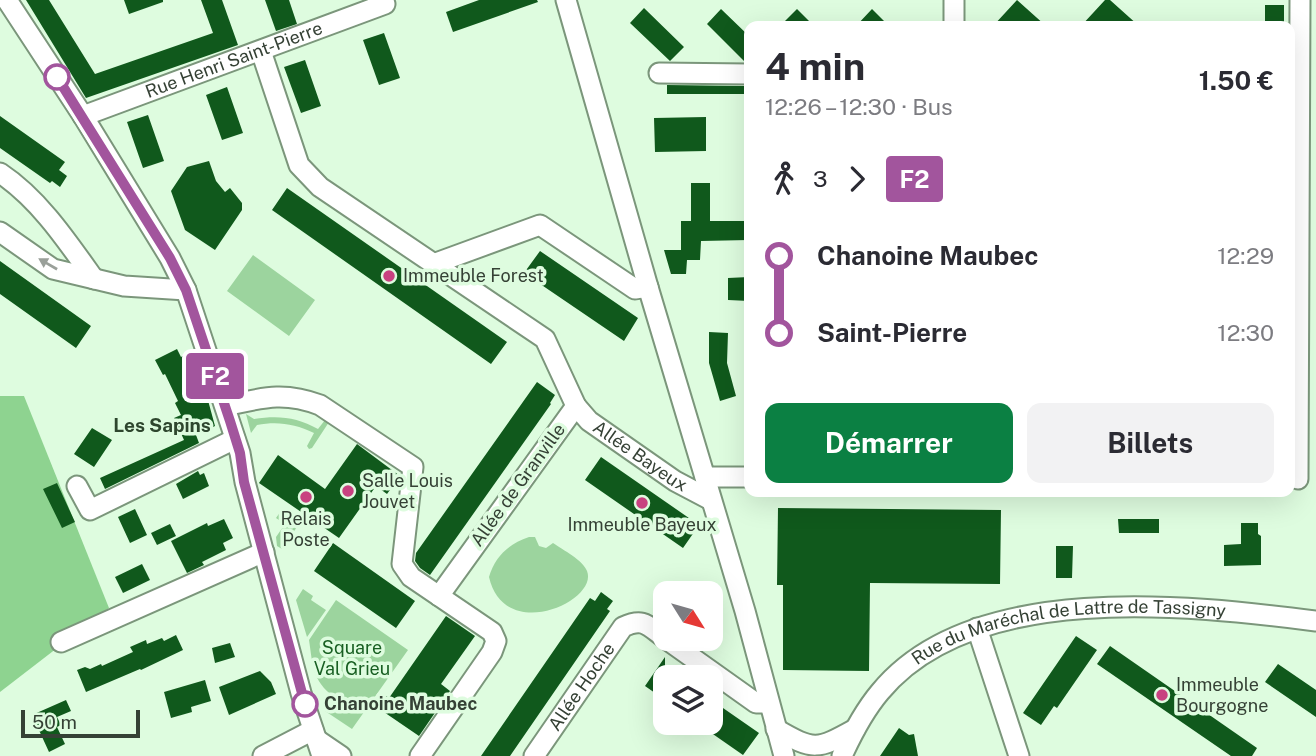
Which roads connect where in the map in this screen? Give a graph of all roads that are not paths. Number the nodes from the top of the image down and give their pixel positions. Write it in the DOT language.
graph roads {
  1 [pos="7,0"];
  2 [pos="566,0"];
  3 [pos="954,0"];
  4 [pos="1300,0"];
  5 [pos="385,4"];
  6 [pos="954,21"];
  7 [pos="261,51"];
  8 [pos="659,73"];
  9 [pos="744,74"];
  10 [pos="1302,75"];
  11 [pos="83,116"];
  12 [pos="0,173"];
  13 [pos="0,232"];
  14 [pos="436,263"];
  15 [pos="94,279"];
  16 [pos="1302,284"];
  17 [pos="648,288"];
  18 [pos="186,290"];
  19 [pos="225,405"];
  20 [pos="576,406"];
  21 [pos="235,439"];
  22 [pos="705,477"];
  23 [pos="744,477"];
  24 [pos="1301,480"];
  25 [pos="77,486"];
  26 [pos="711,500"];
  27 [pos="264,552"];
  28 [pos="439,596"];
  29 [pos="1316,621"];
  30 [pos="977,628"];
  31 [pos="653,629"];
  32 [pos="61,642"];
  33 [pos="684,651"];
  34 [pos="768,702"];
  35 [pos="776,729"];
  36 [pos="855,729"];
  37 [pos="317,742"];
  38 [pos="263,756"];
  39 [pos="341,756"];
  40 [pos="420,756"];
  41 [pos="534,756"];
  42 [pos="784,756"];
  43 [pos="831,756"];
  44 [pos="842,756"];
  45 [pos="1020,756"];
  1 -- 11 [label="street"];
  2 -- 17 [label="street"];
  3 -- 6 [label="street"];
  4 -- 10 [label="street"];
  5 -- 7 [label="street, Rue Henri Saint-Pierre"];
  7 -- 11 [label="street, Rue Henri Saint-Pierre"];
  7 -- 14 [label="street, Allée de Granville"];
  8 -- 9 [label="street"];
  10 -- 16 [label="street"];
  11 -- 18 [label="street"];
  12 -- 15 [label="street"];
  15 -- 13 [label="street, one-way"];
  14 -- 17 [label="street"];
  14 -- 20 [label="street, Allée de Granville"];
  15 -- 18 [label="street"];
  16 -- 24 [label="street"];
  17 -- 22 [label="street"];
  18 -- 19 [label="street"];
  19 -- 21 [label="street"];
  19 -- 28 [label="street"];
  20 -- 26 [label="street, Allée Bayeux"];
  20 -- 28 [label="street, Allée de Granville"];
  21 -- 25 [label="street"];
  21 -- 27 [label="street"];
  22 -- 23 [label="street"];
  22 -- 26 [label="street"];
  26 -- 34 [label="street"];
  27 -- 32 [label="street"];
  27 -- 37 [label="street"];
  28 -- 40 [label="street"];
  29 -- 30 [label="street, Rue du Maréchal de Lattre de Tassigny"];
  30 -- 36 [label="street, Rue du Maréchal de Lattre de Tassigny"];
  30 -- 45 [label="street"];
  31 -- 41 [label="street, Allée Hoche"];
  33 -- 34 [label="street"];
  34 -- 35 [label="street"];
  35 -- 36 [label="street, Rue du Maréchal de Lattre de Tassigny"];
  35 -- 42 [label="street"];
  36 -- 43 [label="street, Rue du Maréchal de Lattre de Tassigny"];
  36 -- 44 [label="street, Rue du Maréchal de Lattre de Tassigny"];
  37 -- 38 [label="street"];
  37 -- 39 [label="street"];
}
